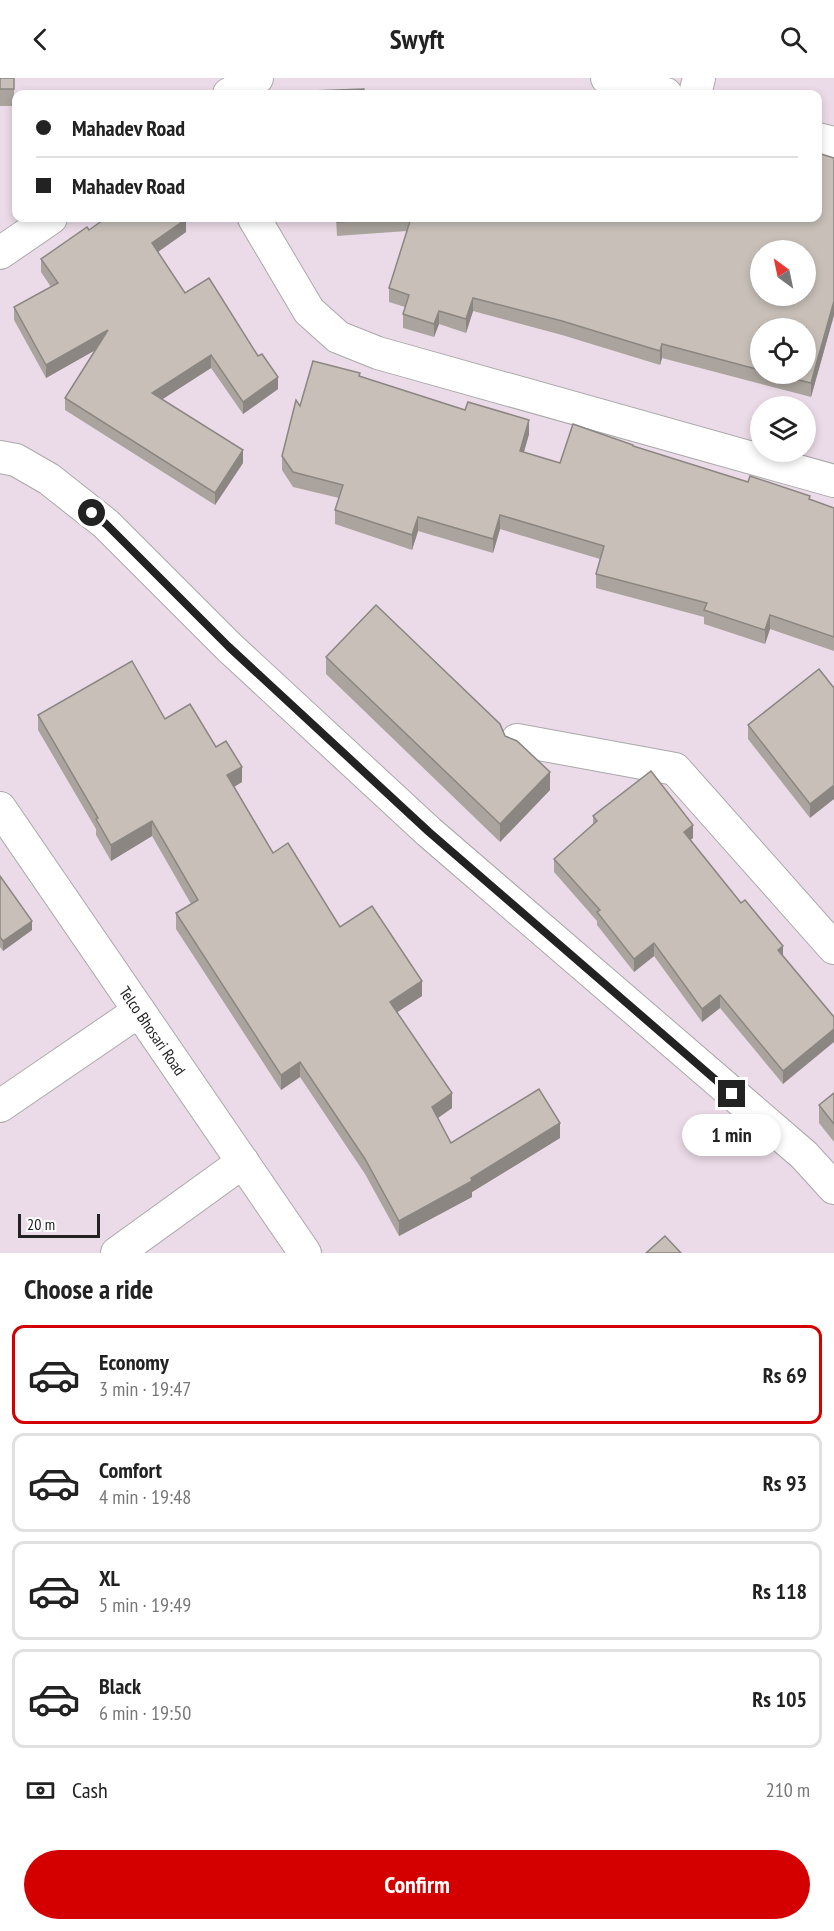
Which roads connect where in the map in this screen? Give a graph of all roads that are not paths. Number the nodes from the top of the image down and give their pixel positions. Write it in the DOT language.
graph roads {
  1 [pos="257,78"];
  2 [pos="607,78"];
  3 [pos="236,90"];
  4 [pos="651,90"];
  5 [pos="45,222"];
  6 [pos="256,222"];
  7 [pos="0,253"];
  8 [pos="0,457"];
  9 [pos="834,481"];
  10 [pos="517,740"];
  11 [pos="0,808"];
  12 [pos="834,948"];
  13 [pos="139,1011"];
  14 [pos="0,1106"];
  15 [pos="243,1162"];
  16 [pos="834,1188"];
  17 [pos="117,1253"];
  18 [pos="305,1253"];
  1 -- 3 [label="lane"];
  2 -- 4 [label="lane"];
  5 -- 7 [label="lane"];
  6 -- 9 [label="lane"];
  8 -- 16 [label="lane"];
  10 -- 12 [label="lane"];
  11 -- 13 [label="lane, Telco Bhosari Road"];
  13 -- 14 [label="lane"];
  13 -- 15 [label="lane, Telco Bhosari Road"];
  15 -- 17 [label="lane"];
  15 -- 18 [label="lane, Telco Bhosari Road"];
}
